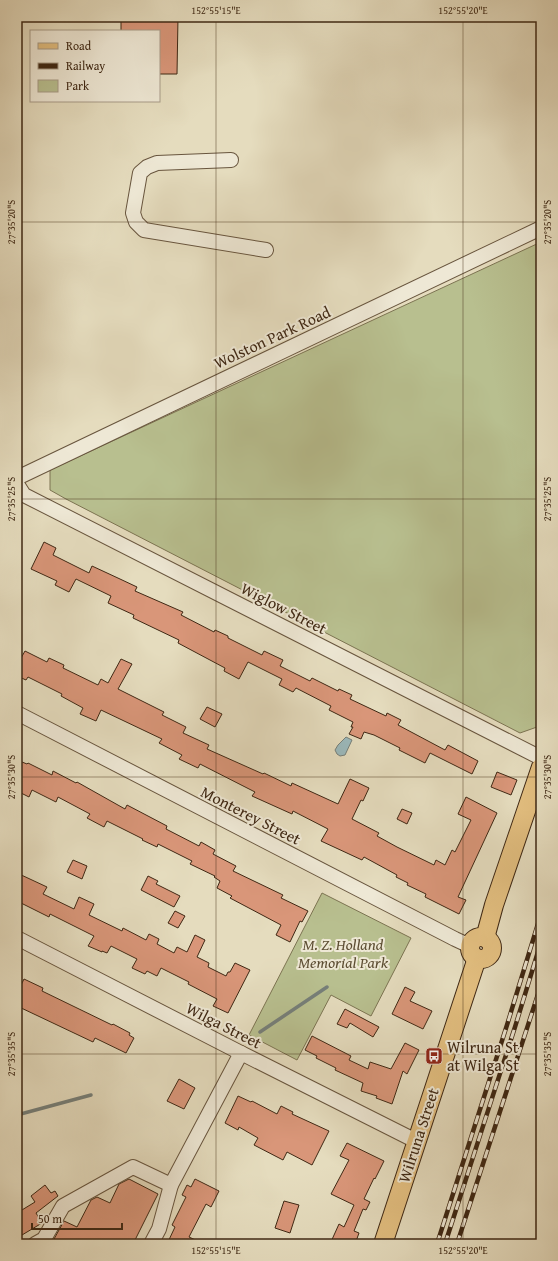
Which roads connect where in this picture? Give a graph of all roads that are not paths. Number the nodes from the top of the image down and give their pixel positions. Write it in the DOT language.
graph roads {
  1 [pos="231,160"];
  2 [pos="541,228"];
  3 [pos="266,250"];
  4 [pos="17,478"];
  5 [pos="17,484"];
  6 [pos="17,713"];
  7 [pos="541,758"];
  8 [pos="541,767"];
  9 [pos="17,938"];
  10 [pos="478,947"];
  11 [pos="240,1053"];
  12 [pos="416,1141"];
  13 [pos="171,1185"];
  14 [pos="35,1244"];
  15 [pos="151,1244"];
  16 [pos="383,1244"];
  1 -- 3 [label="street"];
  2 -- 4 [label="street, Wolston Park Road"];
  5 -- 7 [label="street, Wiglow Street"];
  6 -- 10 [label="street, Monterey Street"];
  8 -- 10 [label="main road, Wilruna Street"];
  9 -- 11 [label="street, Wilga Street"];
  10 -- 12 [label="main road, Wilruna Street"];
  11 -- 12 [label="street, Wilga Street"];
  11 -- 13 [label="street"];
  12 -- 16 [label="main road, Wilruna Street"];
  13 -- 14 [label="street"];
  13 -- 15 [label="street"];
}
